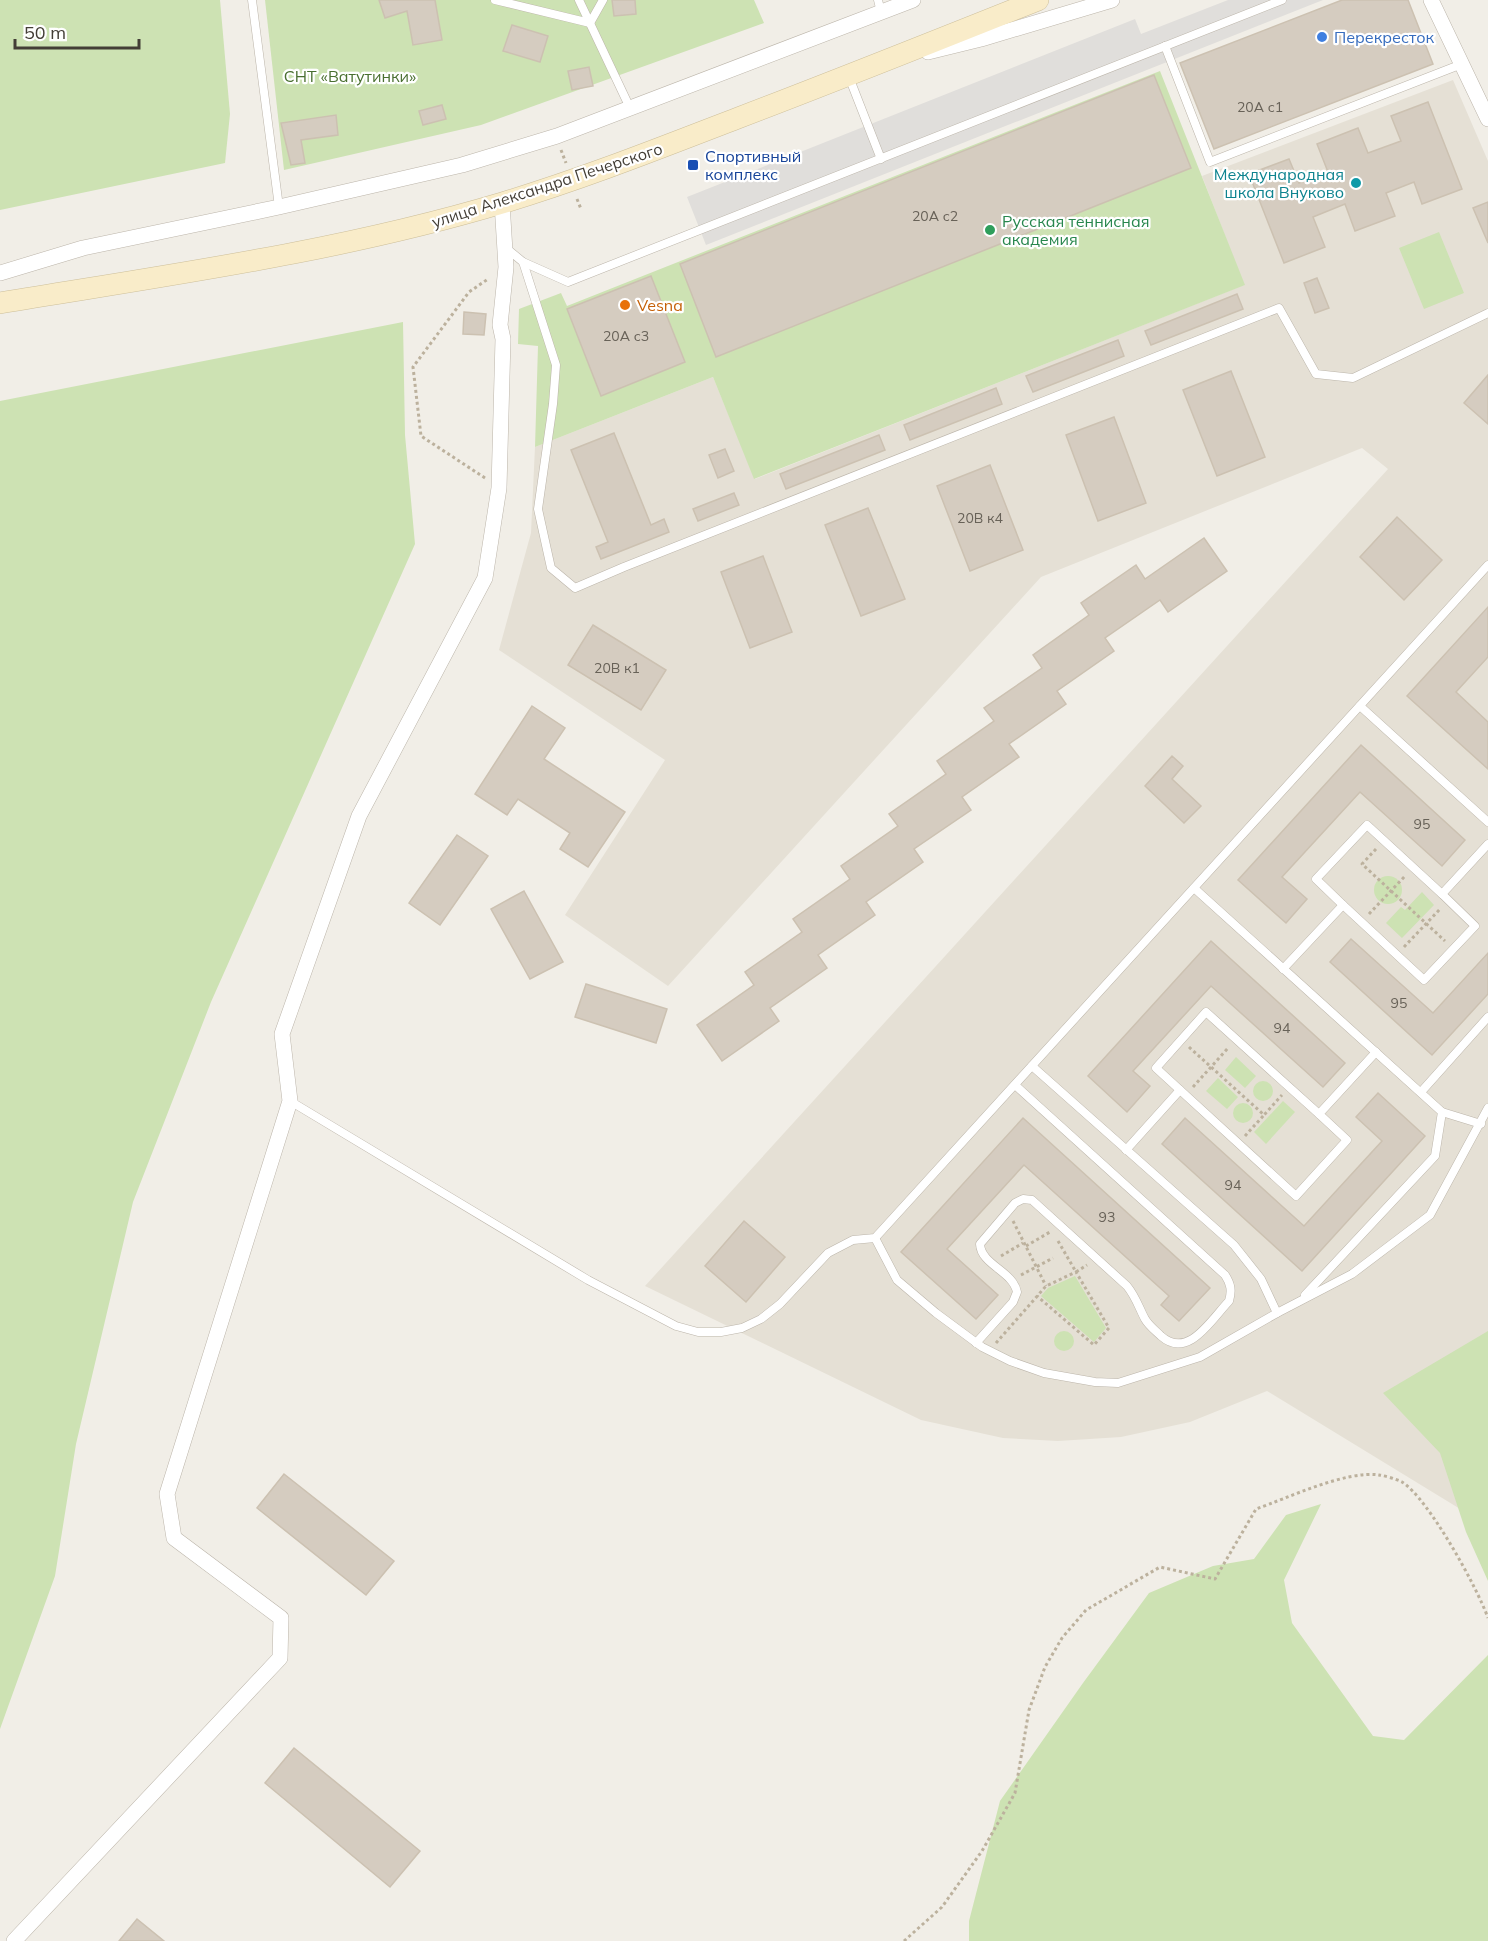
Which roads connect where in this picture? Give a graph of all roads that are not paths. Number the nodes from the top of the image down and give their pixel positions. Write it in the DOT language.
graph roads {
  1 [pos="252,0"];
  2 [pos="495,0"];
  3 [pos="579,0"];
  4 [pos="603,0"];
  5 [pos="913,0"];
  6 [pos="1038,0"];
  7 [pos="1112,0"];
  8 [pos="1282,0"];
  9 [pos="1431,0"];
  10 [pos="880,6"];
  11 [pos="590,23"];
  12 [pos="1165,46"];
  13 [pos="1462,64"];
  14 [pos="870,67"];
  15 [pos="848,76"];
  16 [pos="630,108"];
  17 [pos="1488,119"];
  18 [pos="880,159"];
  19 [pos="502,202"];
  20 [pos="279,207"];
  21 [pos="504,247"];
  22 [pos="523,262"];
  23 [pos="0,273"];
  24 [pos="0,303"];
  25 [pos="1488,312"];
  26 [pos="1488,565"];
  27 [pos="1360,706"];
  28 [pos="1488,822"];
  29 [pos="1488,844"];
  30 [pos="1194,888"];
  31 [pos="1445,897"];
  32 [pos="1343,905"];
  33 [pos="1283,969"];
  34 [pos="1488,1017"];
  35 [pos="1376,1052"];
  36 [pos="1032,1066"];
  37 [pos="1015,1085"];
  38 [pos="1421,1092"];
  39 [pos="1183,1093"];
  40 [pos="290,1101"];
  41 [pos="1488,1108"];
  42 [pos="1442,1112"];
  43 [pos="1318,1114"];
  44 [pos="1481,1124"];
  45 [pos="1126,1150"];
  46 [pos="875,1238"];
  47 [pos="1300,1301"];
  48 [pos="1277,1313"];
  49 [pos="976,1342"];
  50 [pos="14,1941"];
  1 -- 20 [label="lane"];
  2 -- 11 [label="lane"];
  3 -- 11 [label="lane"];
  4 -- 11 [label="lane"];
  5 -- 10 [label="street"];
  6 -- 14 [label="main road, улица Александра Печерского"];
  7 -- 14 [label="street"];
  8 -- 12 [label="lane"];
  9 -- 13 [label="street"];
  10 -- 16 [label="street"];
  11 -- 16 [label="lane"];
  12 -- 13 [label="lane"];
  12 -- 18 [label="lane"];
  13 -- 17 [label="street"];
  14 -- 15 [label="main road, улица Александра Печерского"];
  15 -- 18 [label="lane"];
  15 -- 19 [label="main road, улица Александра Печерского"];
  16 -- 20 [label="street"];
  18 -- 22 [label="lane"];
  19 -- 21 [label="street"];
  19 -- 24 [label="main road, улица Александра Печерского"];
  20 -- 23 [label="street"];
  21 -- 22 [label="lane"];
  21 -- 40 [label="street"];
  22 -- 25 [label="lane"];
  26 -- 27 [label="lane"];
  27 -- 28 [label="lane"];
  27 -- 30 [label="lane"];
  29 -- 31 [label="lane"];
  30 -- 33 [label="lane"];
  30 -- 36 [label="lane"];
  31 -- 32 [label="lane"];
  31 -- 32 [label="lane"];
  32 -- 33 [label="lane"];
  33 -- 35 [label="lane"];
  34 -- 38 [label="lane"];
  35 -- 38 [label="lane"];
  35 -- 43 [label="lane"];
  36 -- 37 [label="lane"];
  36 -- 45 [label="lane"];
  37 -- 46 [label="lane"];
  37 -- 49 [label="lane"];
  38 -- 42 [label="lane"];
  39 -- 43 [label="lane"];
  39 -- 43 [label="lane"];
  39 -- 45 [label="lane"];
  40 -- 46 [label="lane"];
  40 -- 50 [label="street"];
  41 -- 44 [label="lane"];
  42 -- 44 [label="lane"];
  42 -- 47 [label="lane"];
  44 -- 47 [label="lane"];
  45 -- 48 [label="lane"];
  46 -- 49 [label="lane"];
  47 -- 48 [label="lane"];
  48 -- 49 [label="lane"];
}
